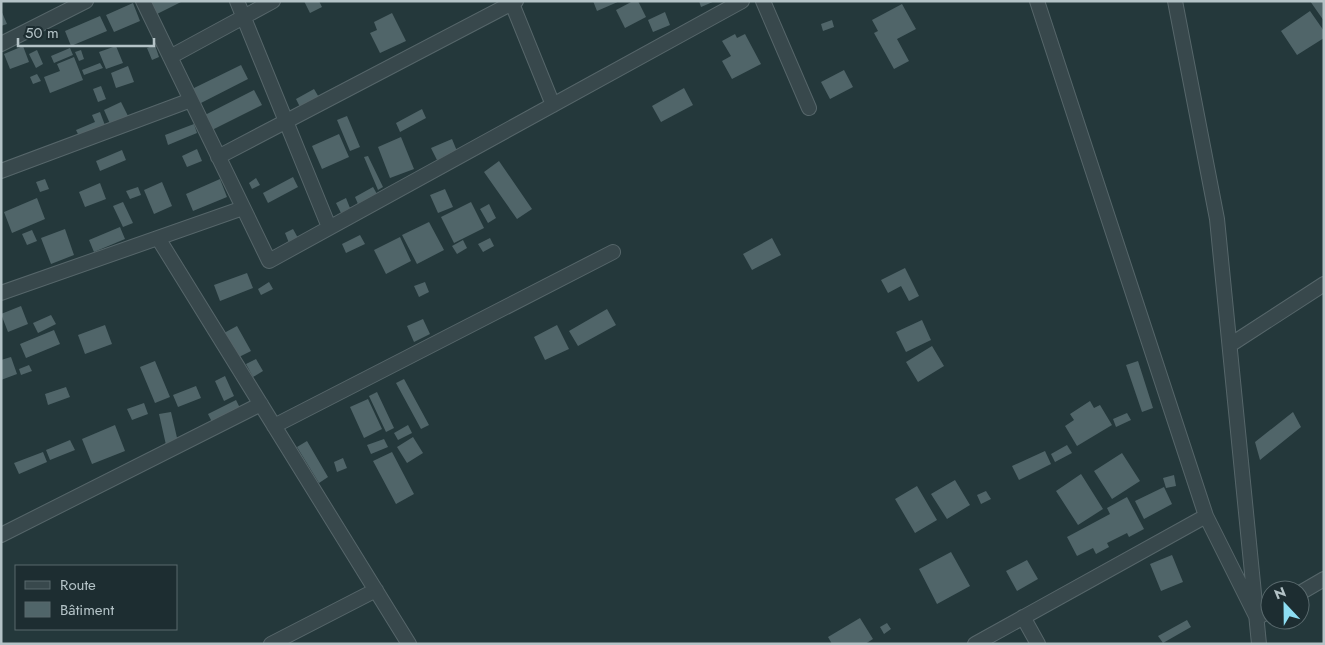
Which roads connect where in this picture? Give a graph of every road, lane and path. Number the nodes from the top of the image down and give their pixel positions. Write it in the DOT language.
graph roads {
  1 [pos="86,1"];
  2 [pos="144,1"];
  3 [pos="236,1"];
  4 [pos="273,1"];
  5 [pos="742,1"];
  6 [pos="763,1"];
  7 [pos="1037,1"];
  8 [pos="1174,1"];
  9 [pos="513,2"];
  10 [pos="243,18"];
  11 [pos="1,44"];
  12 [pos="170,58"];
  13 [pos="191,100"];
  14 [pos="552,105"];
  15 [pos="809,108"];
  16 [pos="286,121"];
  17 [pos="218,157"];
  18 [pos="1,171"];
  19 [pos="243,208"];
  20 [pos="329,227"];
  21 [pos="158,238"];
  22 [pos="613,252"];
  23 [pos="1324,284"];
  24 [pos="1,293"];
  25 [pos="1230,345"];
  26 [pos="261,404"];
  27 [pos="274,426"];
  28 [pos="1206,516"];
  29 [pos="1,535"];
  30 [pos="1324,579"];
  31 [pos="1310,587"];
  32 [pos="376,590"];
  33 [pos="1260,616"];
  34 [pos="1023,617"];
  35 [pos="1257,618"];
  36 [pos="270,644"];
  37 [pos="409,644"];
  38 [pos="975,644"];
  39 [pos="1038,644"];
  40 [pos="1259,644"];
  1 -- 11 [label="street"];
  2 -- 12 [label="street"];
  3 -- 10 [label="street"];
  4 -- 10 [label="street"];
  5 -- 14 [label="street"];
  6 -- 15 [label="street"];
  7 -- 28 [label="street"];
  8 -- 25 [label="street"];
  9 -- 14 [label="street"];
  9 -- 16 [label="street"];
  10 -- 12 [label="street"];
  10 -- 16 [label="street"];
  12 -- 13 [label="street"];
  13 -- 17 [label="street"];
  13 -- 18 [label="street"];
  14 -- 20 [label="street"];
  16 -- 17 [label="street"];
  16 -- 20 [label="street"];
  17 -- 19 [label="street"];
  19 -- 20 [label="street"];
  19 -- 21 [label="street"];
  21 -- 24 [label="street"];
  21 -- 26 [label="street"];
  22 -- 27 [label="street"];
  23 -- 25 [label="street"];
  25 -- 35 [label="street"];
  26 -- 27 [label="street"];
  26 -- 29 [label="street"];
  27 -- 32 [label="street"];
  28 -- 34 [label="street"];
  28 -- 35 [label="street"];
  30 -- 31 [label="street"];
  32 -- 36 [label="street"];
  32 -- 37 [label="street"];
  33 -- 35 [label="street"];
  34 -- 38 [label="street"];
  34 -- 39 [label="street"];
  35 -- 40 [label="street"];
}
